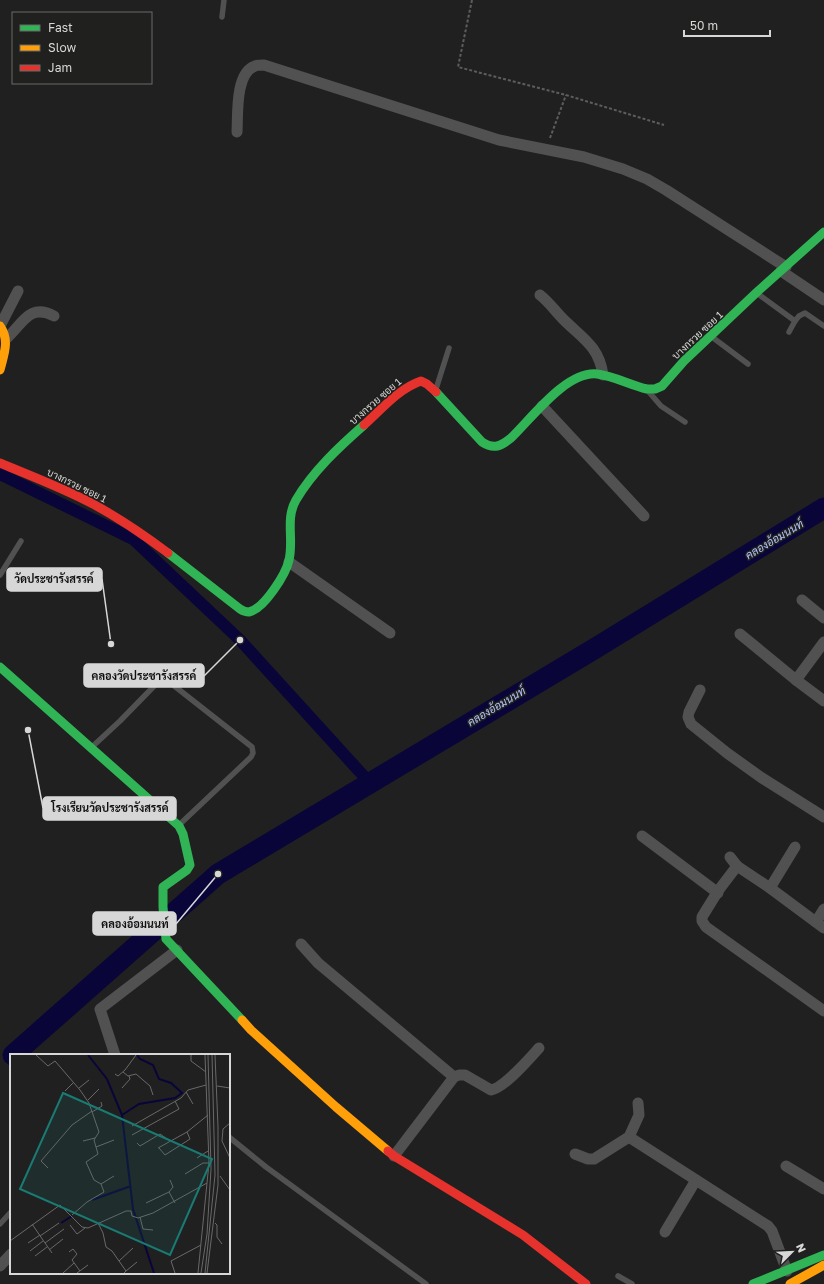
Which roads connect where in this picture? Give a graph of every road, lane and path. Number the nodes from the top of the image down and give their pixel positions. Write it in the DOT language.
graph roads {
  1 [pos="224,0"];
  2 [pos="472,0"];
  3 [pos="222,17"];
  4 [pos="566,94"];
  5 [pos="664,125"];
  6 [pos="237,132"];
  7 [pos="546,150"];
  8 [pos="824,232"];
  9 [pos="784,269"];
  10 [pos="18,291"];
  11 [pos="756,293"];
  12 [pos="540,295"];
  13 [pos="824,300"];
  14 [pos="54,316"];
  15 [pos="794,321"];
  16 [pos="0,326"];
  17 [pos="824,326"];
  18 [pos="789,332"];
  19 [pos="711,336"];
  20 [pos="7,338"];
  21 [pos="449,348"];
  22 [pos="748,364"];
  23 [pos="0,370"];
  24 [pos="603,375"];
  25 [pos="647,389"];
  26 [pos="435,391"];
  27 [pos="542,406"];
  28 [pos="684,422"];
  29 [pos="0,463"];
  30 [pos="644,516"];
  31 [pos="21,541"];
  32 [pos="289,562"];
  33 [pos="0,575"];
  34 [pos="802,600"];
  35 [pos="824,618"];
  36 [pos="390,633"];
  37 [pos="740,634"];
  38 [pos="824,642"];
  39 [pos="0,669"];
  40 [pos="796,680"];
  41 [pos="700,690"];
  42 [pos="824,701"];
  43 [pos="91,748"];
  44 [pos="824,817"];
  45 [pos="179,826"];
  46 [pos="642,836"];
  47 [pos="795,847"];
  48 [pos="730,857"];
  49 [pos="737,866"];
  50 [pos="770,888"];
  51 [pos="718,893"];
  52 [pos="824,909"];
  53 [pos="820,925"];
  54 [pos="301,944"];
  55 [pos="177,950"];
  56 [pos="824,1011"];
  57 [pos="539,1048"];
  58 [pos="115,1054"];
  59 [pos="454,1077"];
  60 [pos="638,1103"];
  61 [pos="629,1137"];
  62 [pos="230,1138"];
  63 [pos="575,1154"];
  64 [pos="394,1156"];
  65 [pos="786,1166"];
  66 [pos="696,1180"];
  67 [pos="824,1189"];
  68 [pos="10,1213"];
  69 [pos="0,1224"];
  70 [pos="665,1232"];
  71 [pos="10,1255"];
  72 [pos="824,1255"];
  73 [pos="824,1265"];
  74 [pos="0,1266"];
  75 [pos="787,1271"];
  76 [pos="618,1276"];
  77 [pos="824,1276"];
  78 [pos="426,1284"];
  79 [pos="586,1284"];
  80 [pos="632,1284"];
  81 [pos="753,1284"];
  82 [pos="790,1284"];
  83 [pos="804,1284"];
  1 -- 3 [label="lane"];
  2 -- 4 [label="path"];
  4 -- 5 [label="path"];
  4 -- 7 [label="path"];
  6 -- 7 [label="street"];
  7 -- 9 [label="street"];
  8 -- 9 [label="street, บางกรวย ซอย 1"];
  9 -- 11 [label="street, บางกรวย ซอย 1"];
  9 -- 13 [label="street"];
  10 -- 16 [label="street"];
  11 -- 15 [label="lane"];
  11 -- 19 [label="street, บางกรวย ซอย 1"];
  12 -- 24 [label="street"];
  14 -- 20 [label="street"];
  15 -- 17 [label="lane"];
  15 -- 18 [label="lane"];
  16 -- 20 [label="street"];
  19 -- 22 [label="lane"];
  19 -- 25 [label="street, บางกรวย ซอย 1"];
  20 -- 23 [label="street"];
  21 -- 26 [label="lane"];
  24 -- 25 [label="street, บางกรวย ซอย 1"];
  24 -- 27 [label="street, บางกรวย ซอย 1"];
  25 -- 28 [label="lane"];
  26 -- 27 [label="street, บางกรวย ซอย 1"];
  26 -- 32 [label="street, บางกรวย ซอย 1"];
  27 -- 30 [label="street"];
  29 -- 32 [label="street, บางกรวย ซอย 1"];
  31 -- 33 [label="lane"];
  32 -- 36 [label="street"];
  34 -- 35 [label="street"];
  37 -- 40 [label="street"];
  38 -- 40 [label="street"];
  39 -- 43 [label="street"];
  40 -- 42 [label="street"];
  41 -- 44 [label="street"];
  43 -- 45 [label="street"];
  43 -- 45 [label="lane"];
  45 -- 55 [label="street"];
  46 -- 51 [label="street"];
  47 -- 50 [label="street"];
  48 -- 49 [label="street"];
  49 -- 50 [label="street"];
  49 -- 51 [label="street"];
  50 -- 53 [label="street"];
  51 -- 56 [label="street"];
  52 -- 53 [label="street"];
  54 -- 59 [label="street"];
  55 -- 58 [label="street"];
  55 -- 64 [label="street"];
  57 -- 59 [label="street"];
  59 -- 64 [label="street"];
  60 -- 61 [label="street"];
  61 -- 63 [label="street"];
  61 -- 66 [label="street"];
  62 -- 78 [label="lane"];
  64 -- 79 [label="street"];
  65 -- 67 [label="street"];
  66 -- 70 [label="street"];
  66 -- 75 [label="street"];
  68 -- 69 [label="lane"];
  71 -- 74 [label="street"];
  72 -- 75 [label="street"];
  73 -- 82 [label="street"];
  75 -- 81 [label="street"];
  76 -- 80 [label="lane"];
  77 -- 83 [label="street"];
}
